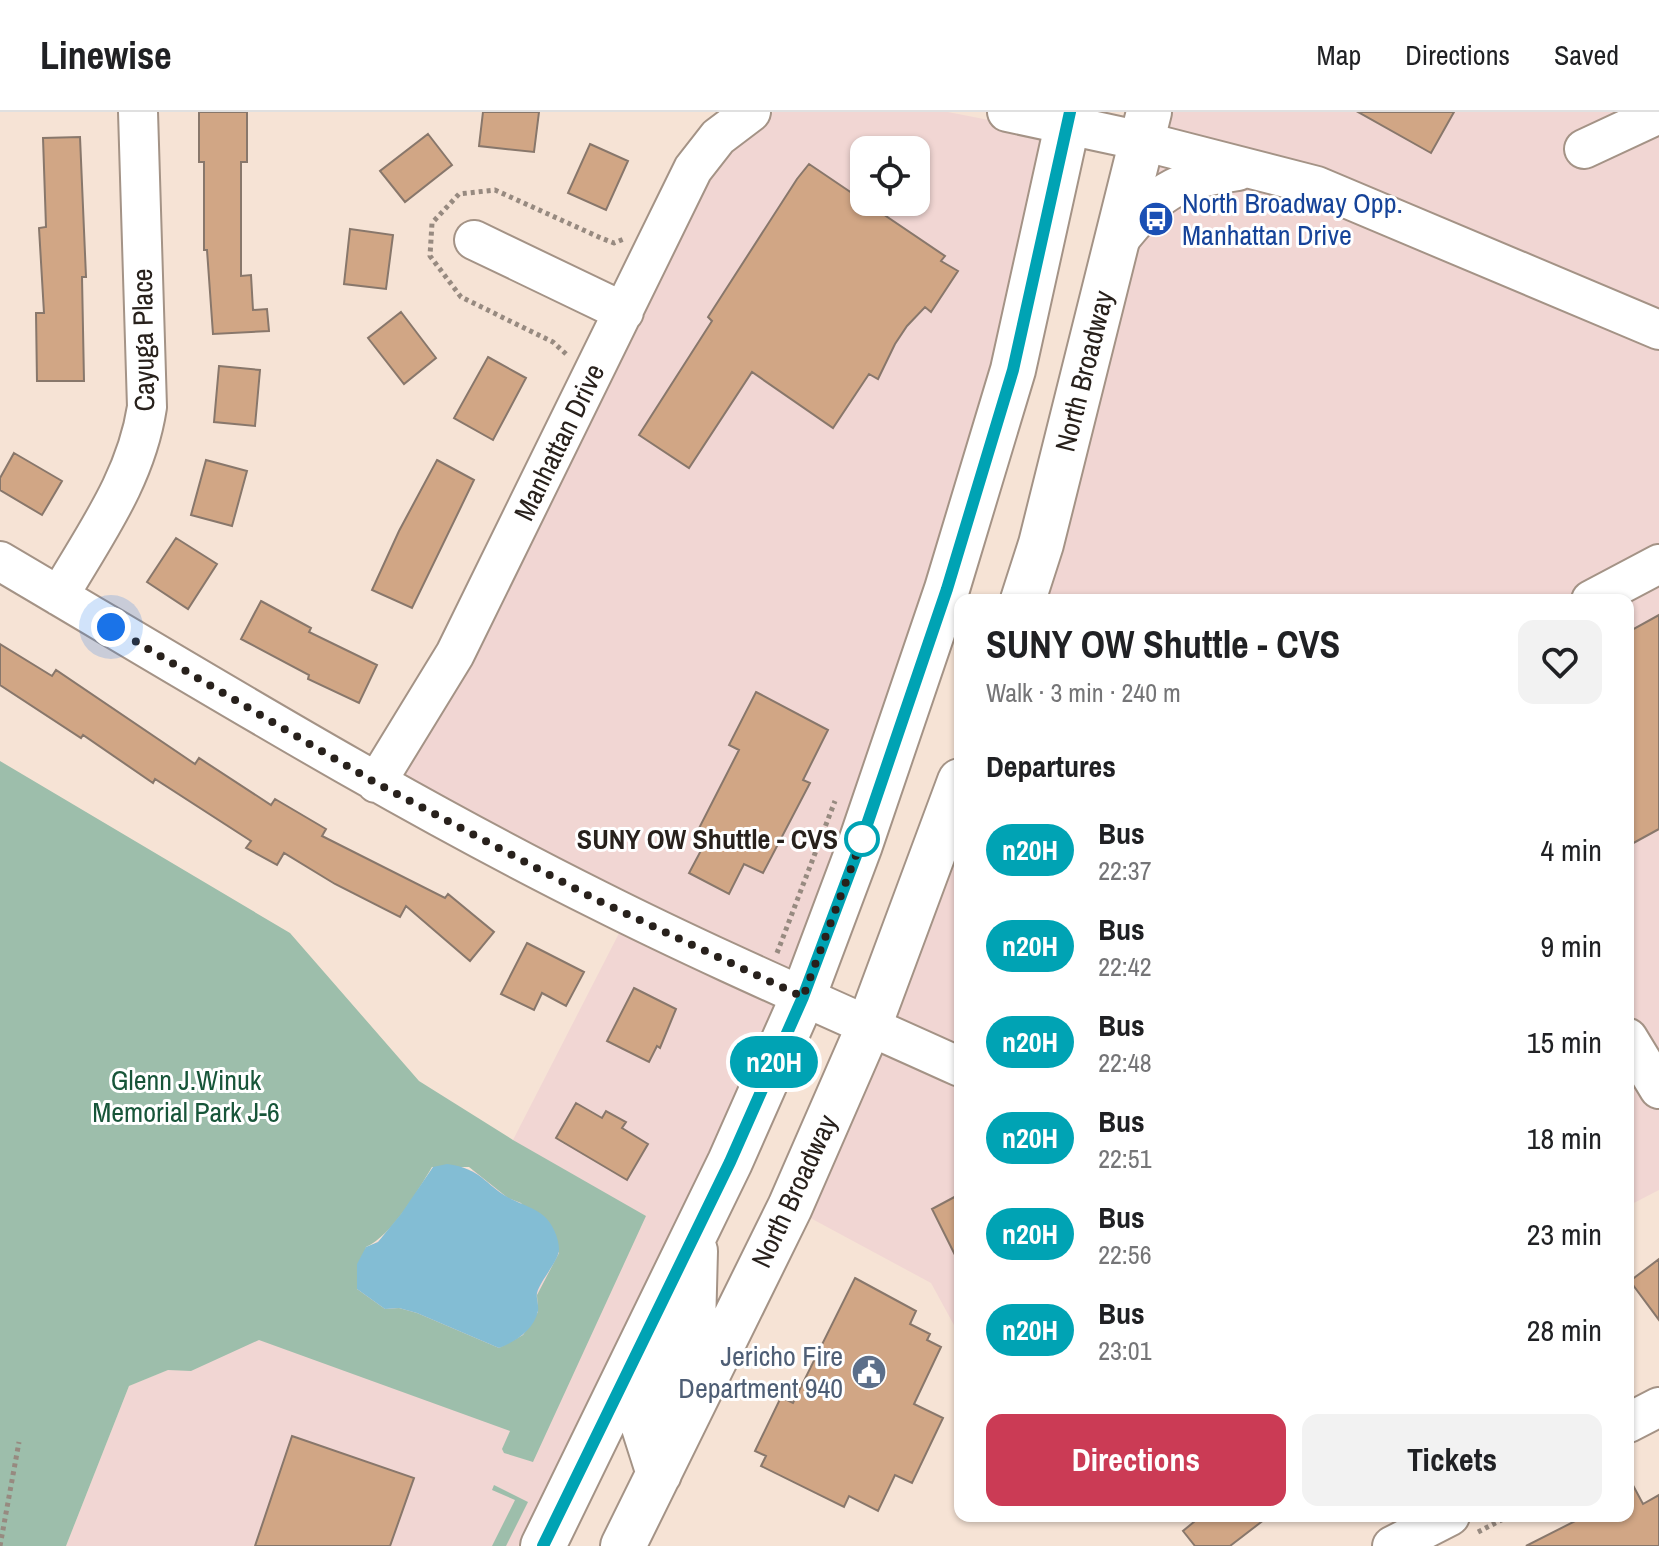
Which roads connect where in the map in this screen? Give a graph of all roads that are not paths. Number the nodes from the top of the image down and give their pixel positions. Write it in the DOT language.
graph roads {
  1 [pos="138,112"];
  2 [pos="751,112"];
  3 [pos="1007,112"];
  4 [pos="1656,114"];
  5 [pos="1069,119"];
  6 [pos="1145,126"];
  7 [pos="1584,149"];
  8 [pos="1251,169"];
  9 [pos="474,240"];
  10 [pos="1116,244"];
  11 [pos="624,312"];
  12 [pos="1659,330"];
  13 [pos="0,561"];
  14 [pos="1659,564"];
  15 [pos="1025,594"];
  16 [pos="1602,594"];
  17 [pos="59,596"];
  18 [pos="376,783"];
  19 [pos="954,797"];
  20 [pos="803,997"];
  21 [pos="869,1026"];
  22 [pos="1634,1048"];
  23 [pos="954,1064"];
  24 [pos="1659,1089"];
  25 [pos="695,1236"];
  26 [pos="1659,1407"];
  27 [pos="1634,1420"];
  28 [pos="659,1474"];
  29 [pos="1438,1522"];
  30 [pos="543,1546"];
  31 [pos="623,1546"];
  32 [pos="1392,1546"];
  1 -- 17 [label="street, Cayuga Place"];
  2 -- 11 [label="street, Manhattan Drive"];
  3 -- 5 [label="street"];
  4 -- 7 [label="street"];
  5 -- 6 [label="street"];
  5 -- 20 [label="main road"];
  6 -- 8 [label="street"];
  6 -- 10 [label="main road, North Broadway"];
  8 -- 10 [label="street"];
  8 -- 12 [label="street"];
  9 -- 11 [label="street"];
  10 -- 15 [label="main road, North Broadway"];
  11 -- 18 [label="street, Manhattan Drive"];
  13 -- 17 [label="street"];
  14 -- 16 [label="street"];
  17 -- 18 [label="street"];
  18 -- 20 [label="street"];
  19 -- 21 [label="main road, North Broadway"];
  20 -- 21 [label="street"];
  20 -- 25 [label="main road"];
  21 -- 23 [label="street"];
  21 -- 28 [label="main road, North Broadway"];
  22 -- 24 [label="street"];
  25 -- 28 [label="main road"];
  25 -- 30 [label="main road"];
  26 -- 27 [label="street"];
  28 -- 31 [label="main road, North Broadway"];
  29 -- 32 [label="street"];
}
